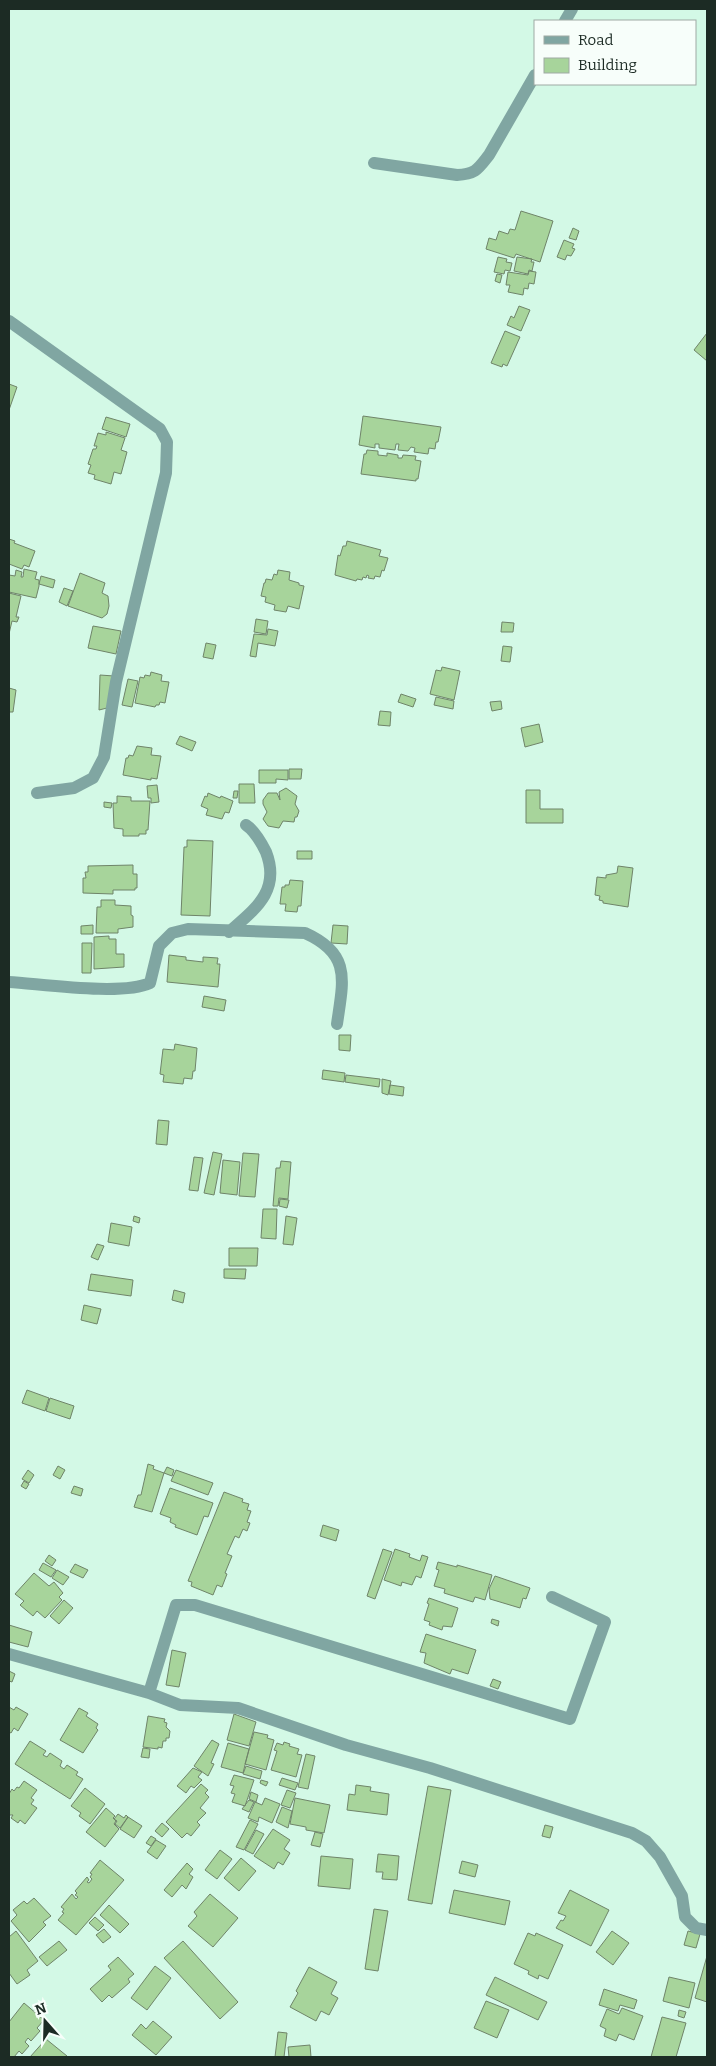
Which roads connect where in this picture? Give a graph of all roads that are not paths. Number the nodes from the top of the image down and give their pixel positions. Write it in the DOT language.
graph roads {
  1 [pos="572,9"];
  2 [pos="566,20"];
  3 [pos="534,77"];
  4 [pos="374,163"];
  5 [pos="9,321"];
  6 [pos="37,793"];
  7 [pos="246,825"];
  8 [pos="229,932"];
  9 [pos="9,982"];
  10 [pos="338,1024"];
  11 [pos="552,1598"];
  12 [pos="9,1654"];
  13 [pos="149,1693"];
  14 [pos="707,1930"];
  1 -- 2 [label="street"];
  3 -- 4 [label="street"];
  5 -- 6 [label="street"];
  7 -- 8 [label="street"];
  8 -- 9 [label="street"];
  8 -- 10 [label="street"];
  11 -- 13 [label="street"];
  12 -- 13 [label="street"];
  13 -- 14 [label="street"];
}
